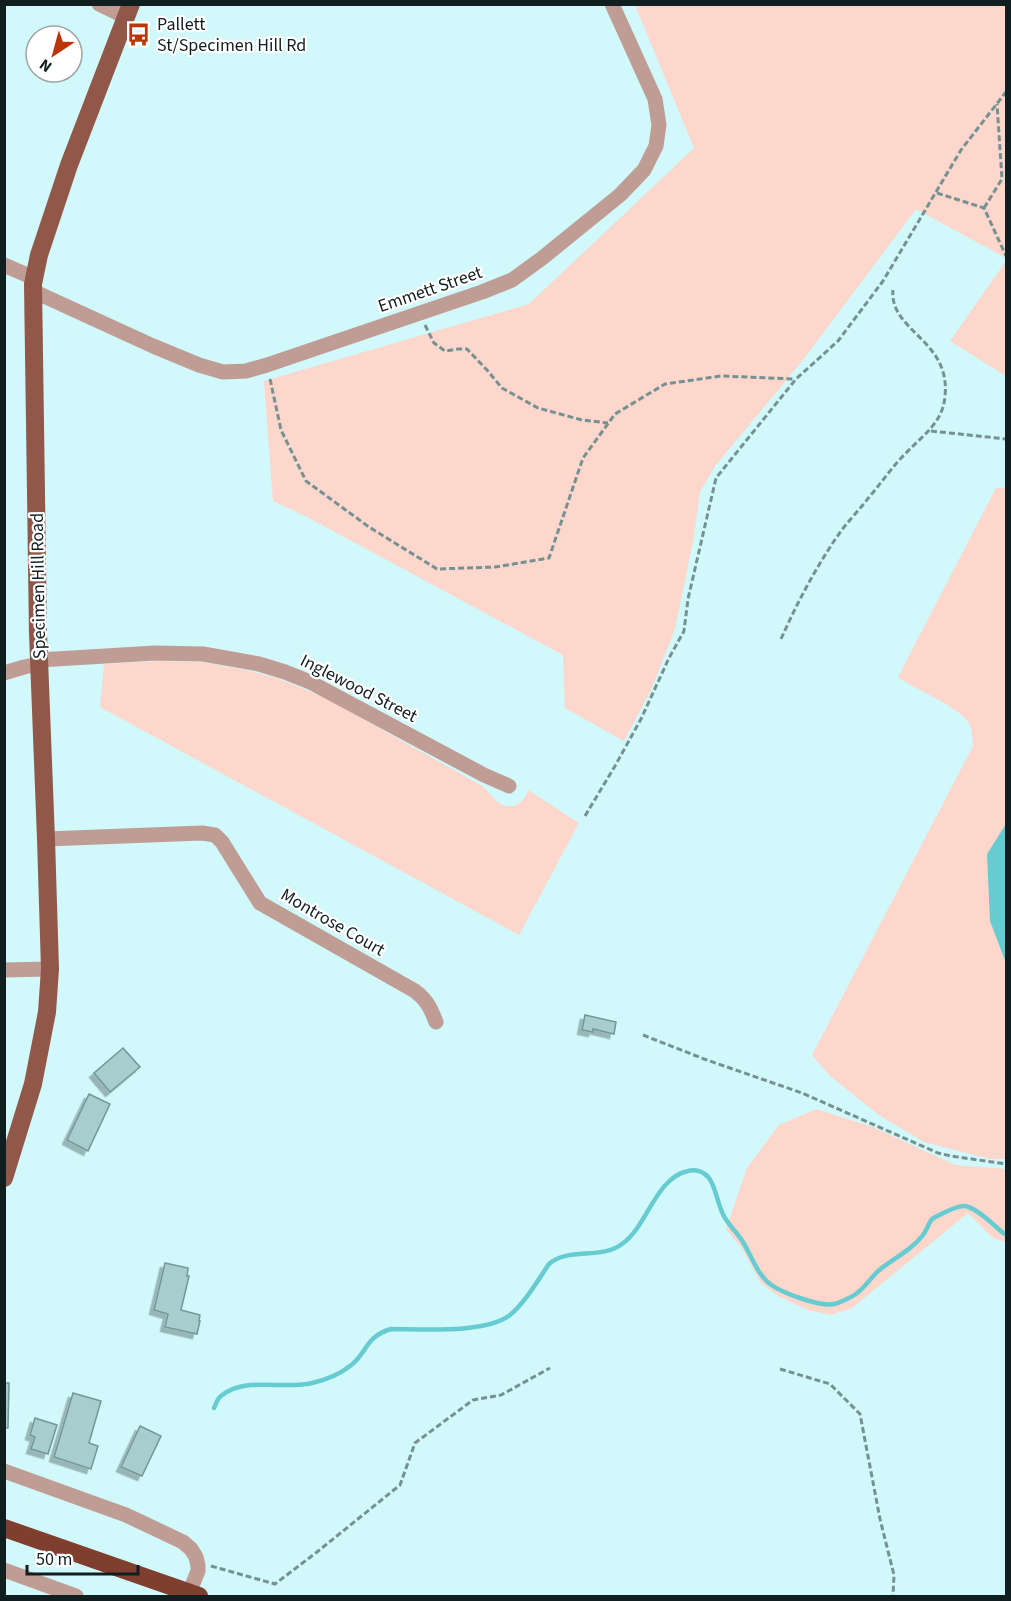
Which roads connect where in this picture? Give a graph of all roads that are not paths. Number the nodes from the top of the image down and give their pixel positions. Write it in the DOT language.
graph roads {
  1 [pos="99,4"];
  2 [pos="612,4"];
  3 [pos="128,11"];
  4 [pos="4,266"];
  5 [pos="33,284"];
  6 [pos="39,662"];
  7 [pos="4,673"];
  8 [pos="508,786"];
  9 [pos="46,839"];
  10 [pos="50,969"];
  11 [pos="4,970"];
  12 [pos="436,1022"];
  13 [pos="4,1178"];
  14 [pos="4,1471"];
  15 [pos="4,1528"];
  16 [pos="4,1570"];
  17 [pos="192,1595"];
  18 [pos="76,1596"];
  1 -- 3 [label="street"];
  2 -- 5 [label="street, Emmett Street"];
  3 -- 5 [label="main road, Specimen Hill Road"];
  4 -- 5 [label="street, Emmett Street"];
  5 -- 6 [label="main road, Specimen Hill Road"];
  6 -- 7 [label="street, Inglewood Street"];
  6 -- 8 [label="street, Inglewood Street"];
  6 -- 9 [label="main road, Specimen Hill Road"];
  9 -- 10 [label="main road, Specimen Hill Road"];
  9 -- 12 [label="street, Montrose Court"];
  10 -- 11 [label="street"];
  10 -- 13 [label="main road, Specimen Hill Road"];
  14 -- 17 [label="street"];
  15 -- 17 [label="highway"];
  16 -- 18 [label="street"];
}
